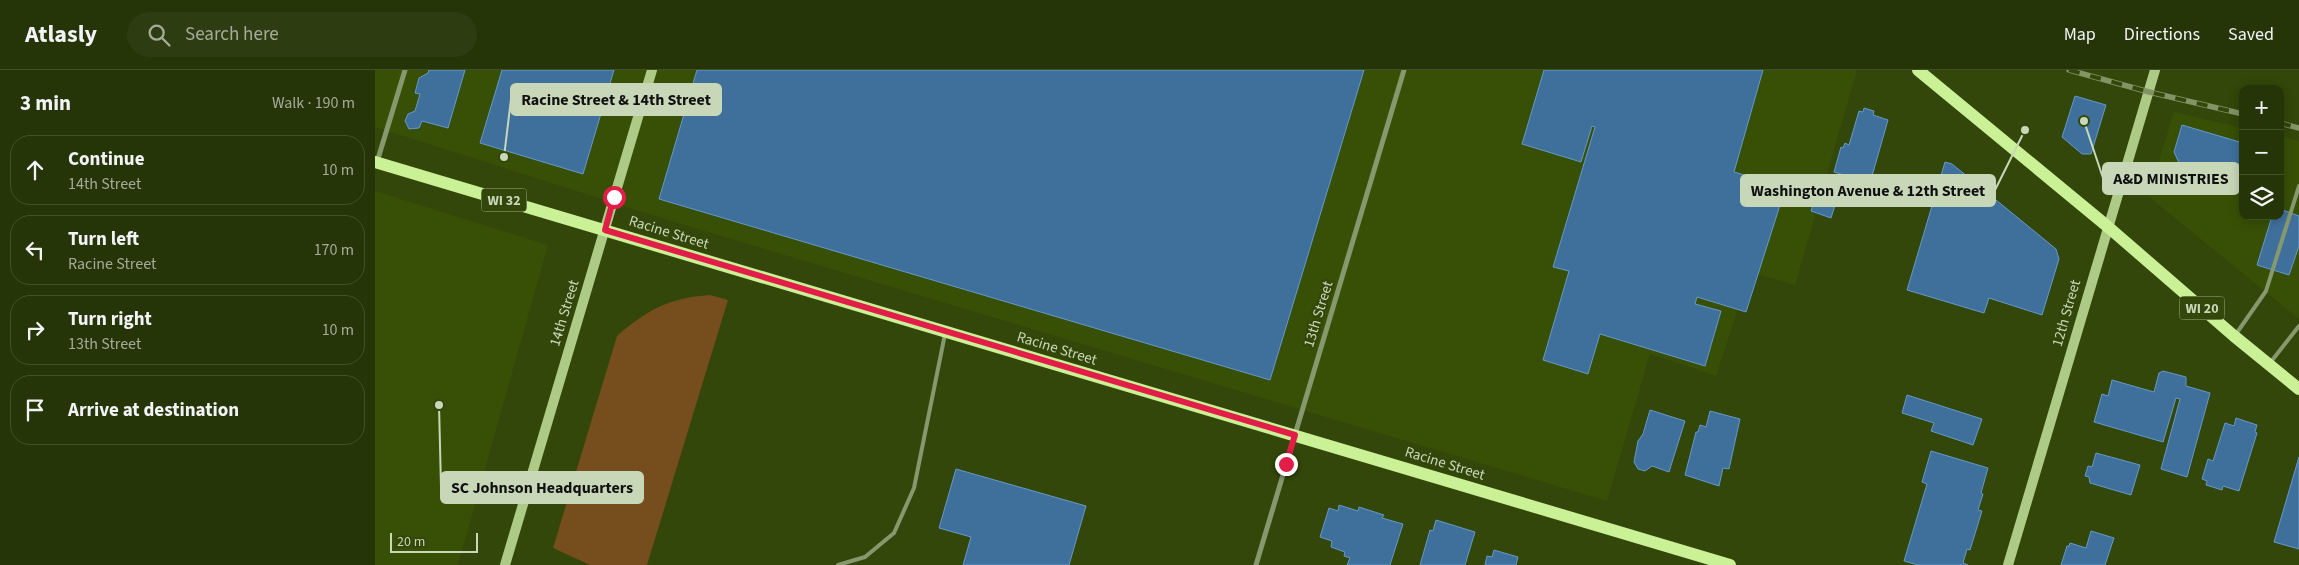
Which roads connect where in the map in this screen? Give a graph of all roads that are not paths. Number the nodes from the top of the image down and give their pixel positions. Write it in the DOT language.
graph roads {
  1 [pos="405,70"];
  2 [pos="652,70"];
  3 [pos="1404,70"];
  4 [pos="1918,70"];
  5 [pos="2155,70"];
  6 [pos="376,162"];
  7 [pos="2299,186"];
  8 [pos="2107,226"];
  9 [pos="605,230"];
  10 [pos="2299,326"];
  11 [pos="946,332"];
  12 [pos="2234,336"];
  13 [pos="2269,364"];
  14 [pos="2299,389"];
  15 [pos="1295,435"];
  16 [pos="505,565"];
  17 [pos="838,565"];
  18 [pos="1256,565"];
  19 [pos="1730,565"];
  20 [pos="2008,565"];
  1 -- 6 [label="street"];
  2 -- 9 [label="main road, 14th Street"];
  3 -- 15 [label="street, 13th Street"];
  4 -- 8 [label="main road, WI 20"];
  5 -- 8 [label="main road, 12th Street"];
  6 -- 9 [label="main road, Racine Street / WI 32"];
  7 -- 12 [label="lane"];
  8 -- 12 [label="main road, WI 20"];
  8 -- 20 [label="main road, 12th Street"];
  9 -- 11 [label="main road, Racine Street / WI 32"];
  9 -- 16 [label="main road, 14th Street"];
  10 -- 13 [label="lane"];
  11 -- 15 [label="main road, Racine Street / WI 32"];
  11 -- 17 [label="lane"];
  12 -- 13 [label="main road, WI 20"];
  13 -- 14 [label="main road, WI 20"];
  15 -- 18 [label="street, 13th Street"];
  15 -- 19 [label="main road, Racine Street / WI 32"];
}
